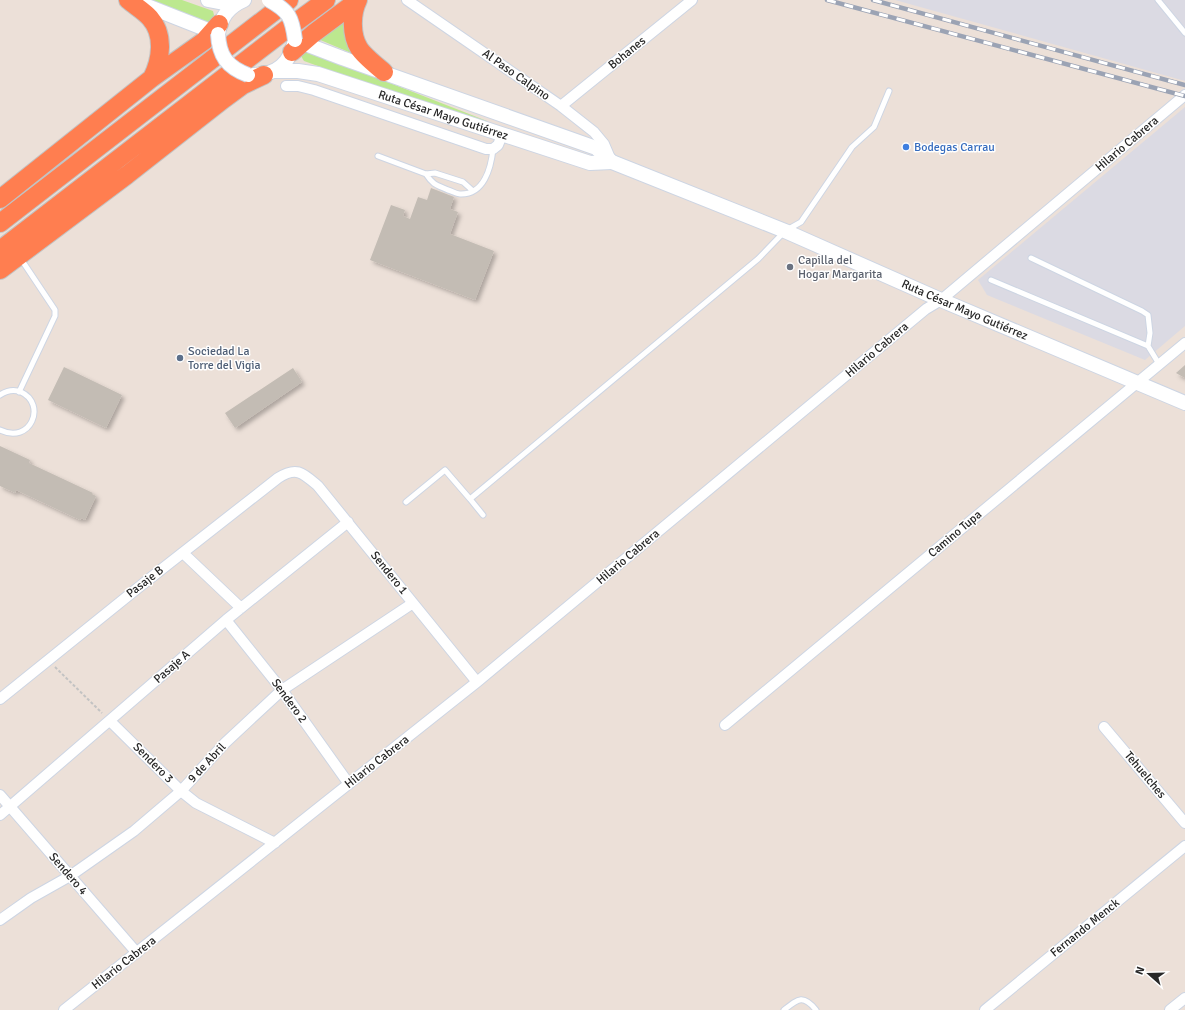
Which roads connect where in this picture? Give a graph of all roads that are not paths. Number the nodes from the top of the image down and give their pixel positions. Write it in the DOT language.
graph roads {
  1 [pos="128,0"];
  2 [pos="131,0"];
  3 [pos="208,0"];
  4 [pos="269,0"];
  5 [pos="289,0"];
  6 [pos="326,0"];
  7 [pos="357,0"];
  8 [pos="407,0"];
  9 [pos="692,0"];
  10 [pos="1158,0"];
  11 [pos="239,2"];
  12 [pos="419,3"];
  13 [pos="216,30"];
  14 [pos="1185,33"];
  15 [pos="297,45"];
  16 [pos="384,72"];
  17 [pos="262,74"];
  18 [pos="152,78"];
  19 [pos="286,86"];
  20 [pos="889,91"];
  21 [pos="1185,95"];
  22 [pos="561,106"];
  23 [pos="502,135"];
  24 [pos="493,149"];
  25 [pos="378,156"];
  26 [pos="612,162"];
  27 [pos="426,174"];
  28 [pos="473,191"];
  29 [pos="0,198"];
  30 [pos="0,223"];
  31 [pos="785,231"];
  32 [pos="0,250"];
  33 [pos="19,256"];
  34 [pos="1031,258"];
  35 [pos="0,270"];
  36 [pos="991,280"];
  37 [pos="941,300"];
  38 [pos="1185,343"];
  39 [pos="1148,346"];
  40 [pos="1159,364"];
  41 [pos="1137,383"];
  42 [pos="19,392"];
  43 [pos="0,395"];
  44 [pos="1185,403"];
  45 [pos="0,430"];
  46 [pos="294,471"];
  47 [pos="470,499"];
  48 [pos="406,502"];
  49 [pos="483,515"];
  50 [pos="348,522"];
  51 [pos="183,553"];
  52 [pos="413,603"];
  53 [pos="241,608"];
  54 [pos="226,620"];
  55 [pos="477,682"];
  56 [pos="282,690"];
  57 [pos="0,699"];
  58 [pos="110,721"];
  59 [pos="725,725"];
  60 [pos="1104,727"];
  61 [pos="349,784"];
  62 [pos="181,791"];
  63 [pos="0,795"];
  64 [pos="10,806"];
  65 [pos="0,815"];
  66 [pos="1185,822"];
  67 [pos="275,843"];
  68 [pos="1185,846"];
  69 [pos="70,876"];
  70 [pos="0,920"];
  71 [pos="137,953"];
  72 [pos="1185,998"];
  73 [pos="64,1010"];
  74 [pos="784,1010"];
  75 [pos="816,1010"];
  76 [pos="985,1010"];
  77 [pos="1170,1010"];
  1 -- 18 [label="highway"];
  2 -- 13 [label="main road"];
  3 -- 11 [label="main road"];
  4 -- 15 [label="main road, bridge"];
  5 -- 30 [label="highway"];
  6 -- 32 [label="highway"];
  7 -- 15 [label="highway"];
  7 -- 16 [label="highway"];
  8 -- 12 [label="street, Al Paso Calpino"];
  9 -- 22 [label="street, Bohanes"];
  10 -- 14 [label="lane"];
  11 -- 13 [label="main road"];
  12 -- 22 [label="street, Al Paso Calpino"];
  13 -- 17 [label="main road, bridge"];
  13 -- 18 [label="highway"];
  15 -- 16 [label="main road, Ruta César Mayo Gutiérrez"];
  15 -- 17 [label="main road"];
  16 -- 26 [label="main road, Ruta César Mayo Gutiérrez"];
  17 -- 23 [label="main road, Ruta César Mayo Gutiérrez"];
  17 -- 33 [label="highway"];
  18 -- 29 [label="highway"];
  19 -- 24 [label="street"];
  20 -- 31 [label="lane"];
  21 -- 37 [label="street, Hilario Cabrera"];
  22 -- 26 [label="street, Al Paso Calpino"];
  23 -- 24 [label="street"];
  23 -- 26 [label="main road, Ruta César Mayo Gutiérrez"];
  24 -- 28 [label="lane"];
  25 -- 27 [label="lane"];
  26 -- 31 [label="main road, Ruta César Mayo Gutiérrez"];
  27 -- 28 [label="lane"];
  27 -- 28 [label="lane"];
  31 -- 37 [label="main road, Ruta César Mayo Gutiérrez"];
  31 -- 47 [label="lane"];
  33 -- 35 [label="highway"];
  33 -- 42 [label="lane"];
  34 -- 39 [label="lane"];
  36 -- 39 [label="lane"];
  37 -- 41 [label="main road, Ruta César Mayo Gutiérrez"];
  37 -- 55 [label="street, Hilario Cabrera"];
  38 -- 40 [label="street, Camino Tupa"];
  39 -- 40 [label="lane"];
  40 -- 41 [label="street, Camino Tupa"];
  41 -- 44 [label="main road, Ruta César Mayo Gutiérrez"];
  41 -- 59 [label="street, Camino Tupa"];
  42 -- 43 [label="lane"];
  42 -- 45 [label="lane"];
  46 -- 50 [label="street, Sendero 1"];
  46 -- 51 [label="street, Pasaje B"];
  47 -- 48 [label="lane"];
  47 -- 49 [label="lane"];
  50 -- 52 [label="street, Sendero 1"];
  50 -- 53 [label="street, Pasaje A"];
  51 -- 53 [label="street"];
  51 -- 57 [label="street, Pasaje B"];
  52 -- 55 [label="street, Sendero 1"];
  52 -- 56 [label="street, 9 de Abril"];
  53 -- 54 [label="street, Pasaje A"];
  54 -- 56 [label="street, Sendero 2"];
  54 -- 58 [label="street, Pasaje A"];
  55 -- 61 [label="street, Hilario Cabrera"];
  56 -- 61 [label="street, Sendero 2"];
  56 -- 62 [label="street, 9 de Abril"];
  58 -- 62 [label="street, Sendero 3"];
  58 -- 64 [label="street, Pasaje A"];
  60 -- 66 [label="street, Tehuelches"];
  61 -- 67 [label="street, Hilario Cabrera"];
  62 -- 67 [label="street, Sendero 3"];
  62 -- 69 [label="street, 9 de Abril"];
  63 -- 64 [label="street, Sendero 4"];
  64 -- 65 [label="street, Pasaje A"];
  64 -- 69 [label="street, Sendero 4"];
  67 -- 71 [label="street, Hilario Cabrera"];
  68 -- 76 [label="street, Fernando Menck"];
  69 -- 70 [label="street, 9 de Abril"];
  69 -- 71 [label="street, Sendero 4"];
  71 -- 73 [label="street, Hilario Cabrera"];
  72 -- 77 [label="street"];
  74 -- 75 [label="lane"];
}
